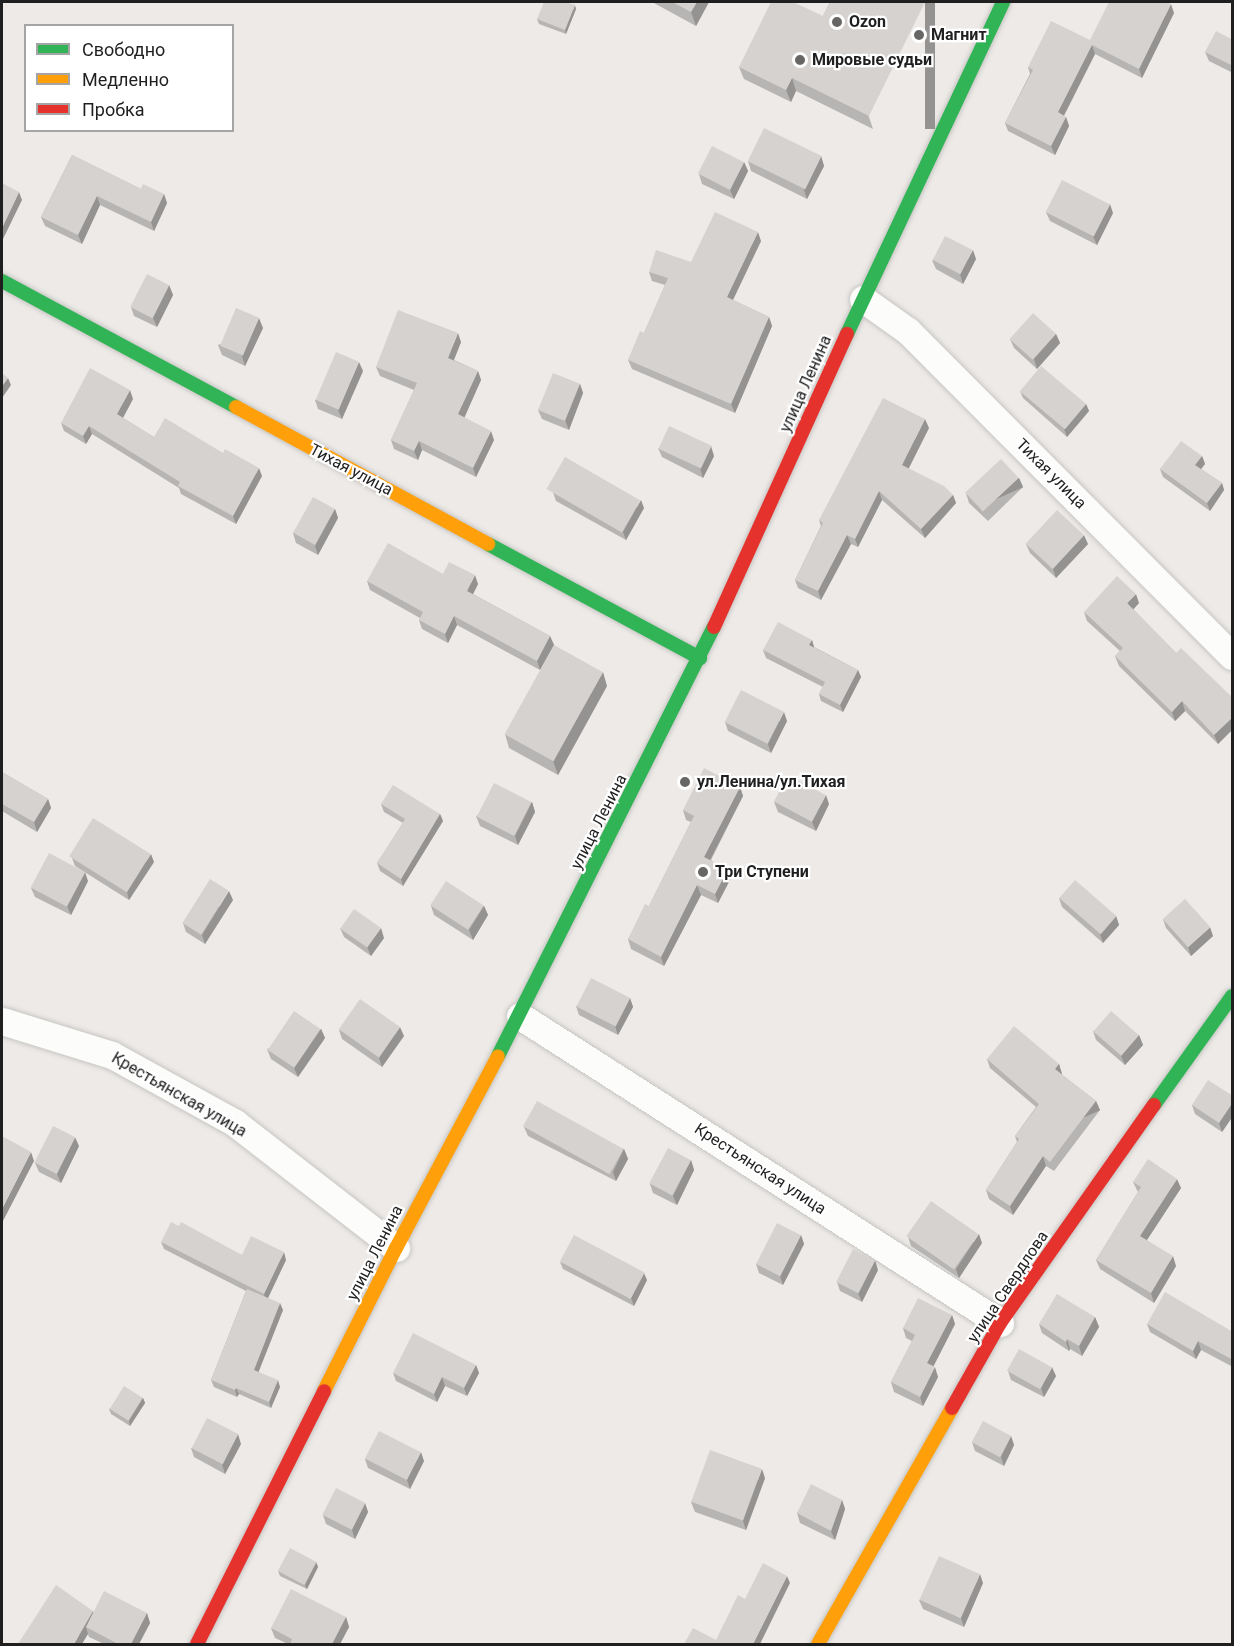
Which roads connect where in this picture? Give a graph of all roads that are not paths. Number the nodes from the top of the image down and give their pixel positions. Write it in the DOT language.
graph roads {
  1 [pos="1003,2"];
  2 [pos="2,281"];
  3 [pos="863,299"];
  4 [pos="1233,656"];
  5 [pos="700,658"];
  6 [pos="1233,996"];
  7 [pos="520,1016"];
  8 [pos="2,1021"];
  9 [pos="396,1248"];
  10 [pos="1000,1323"];
  11 [pos="197,1644"];
  12 [pos="818,1644"];
  1 -- 3 [label="main road, улица Ленина"];
  2 -- 5 [label="main road, Тихая улица"];
  3 -- 4 [label="street, Тихая улица"];
  3 -- 5 [label="main road, улица Ленина"];
  5 -- 7 [label="main road, улица Ленина"];
  6 -- 10 [label="main road, улица Свердлова"];
  7 -- 9 [label="main road, улица Ленина"];
  7 -- 10 [label="street, Крестьянская улица"];
  8 -- 9 [label="street, Крестьянская улица"];
  9 -- 11 [label="main road, улица Ленина"];
  10 -- 12 [label="main road, улица Свердлова"];
}
